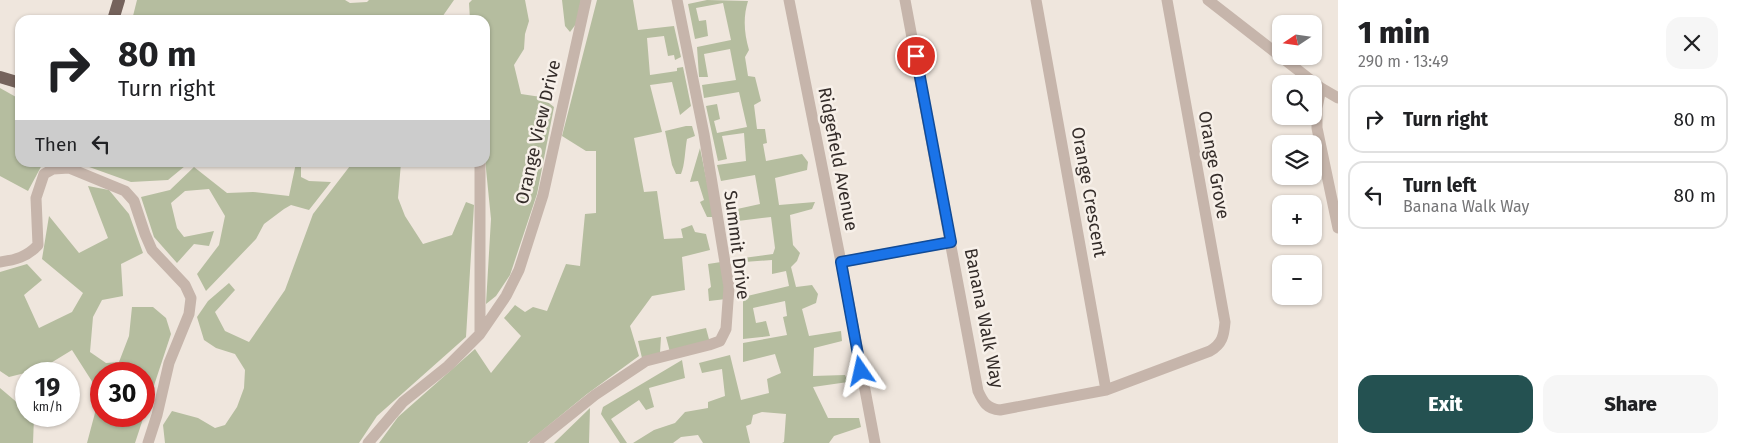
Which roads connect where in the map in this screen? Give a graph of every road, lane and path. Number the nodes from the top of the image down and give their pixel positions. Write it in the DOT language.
graph roads {
  1 [pos="119,0"];
  2 [pos="586,0"];
  3 [pos="677,0"];
  4 [pos="789,0"];
  5 [pos="905,0"];
  6 [pos="1036,0"];
  7 [pos="1167,0"];
  8 [pos="1208,0"];
  9 [pos="114,15"];
  10 [pos="1304,75"];
  11 [pos="0,77"];
  12 [pos="15,82"];
  13 [pos="1322,89"];
  14 [pos="1338,98"];
  15 [pos="1317,125"];
  16 [pos="480,167"];
  17 [pos="1338,228"];
  18 [pos="951,242"];
  19 [pos="0,262"];
  20 [pos="841,262"];
  21 [pos="480,334"];
  22 [pos="1106,390"];
  23 [pos="148,443"];
  24 [pos="368,443"];
  25 [pos="535,443"];
  26 [pos="875,443"];
  1 -- 9 [label="main road"];
  2 -- 21 [label="street, Orange View Drive"];
  3 -- 25 [label="street, Summit Drive"];
  4 -- 20 [label="street, Ridgefield Avenue"];
  5 -- 18 [label="street, Banana Walk Way"];
  6 -- 22 [label="street, Orange Crescent"];
  7 -- 22 [label="street, Orange Grove"];
  8 -- 10 [label="street"];
  11 -- 12 [label="main road"];
  13 -- 14 [label="street"];
  15 -- 17 [label="street"];
  16 -- 21 [label="street"];
  18 -- 20 [label="street"];
  18 -- 22 [label="street, Banana Walk Way"];
  19 -- 23 [label="street"];
  20 -- 26 [label="street, Ridgefield Avenue"];
  21 -- 24 [label="street, Orange View Drive"];
}
